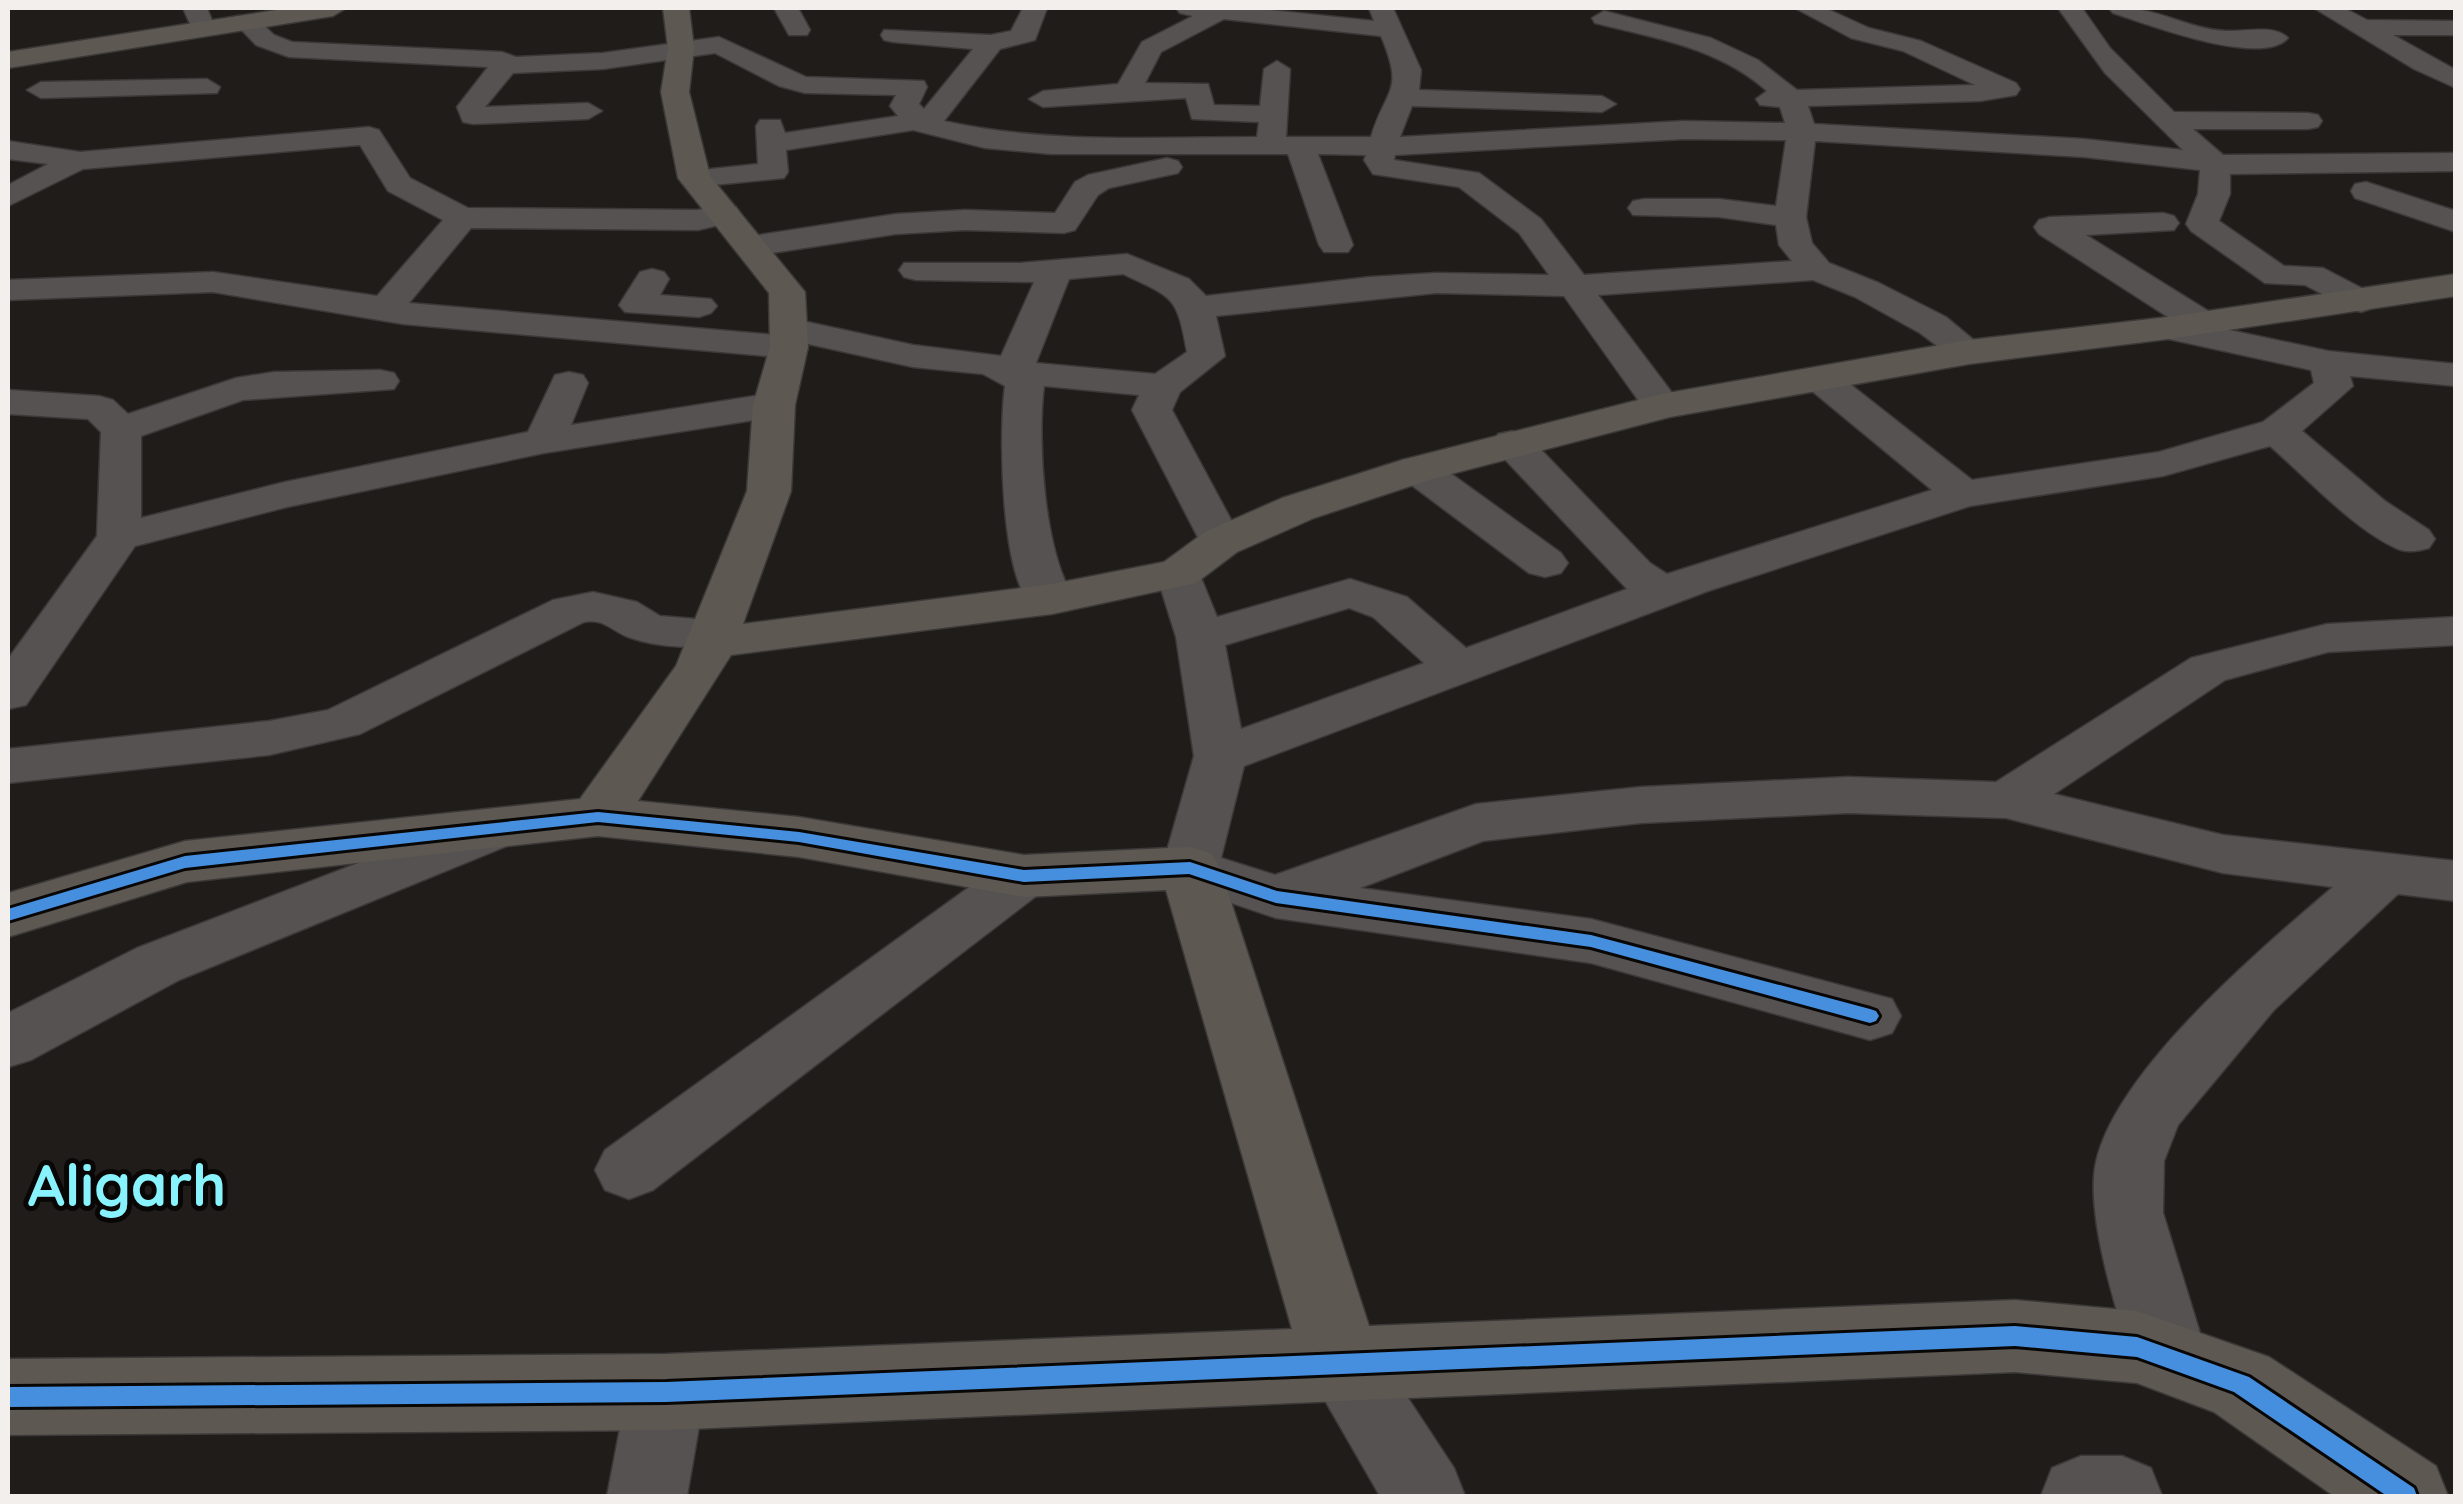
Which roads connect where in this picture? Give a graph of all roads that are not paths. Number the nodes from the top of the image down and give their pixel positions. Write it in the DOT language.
graph roads {
  1 [pos="332,8"];
  2 [pos="1035,8"];
  3 [pos="1807,8"];
  4 [pos="2070,8"];
  5 [pos="2121,8"];
  6 [pos="2326,8"];
  7 [pos="1200,9"];
  8 [pos="199,18"];
  9 [pos="1604,18"];
  10 [pos="1385,19"];
  11 [pos="245,20"];
  12 [pos="2366,27"];
  13 [pos="679,28"];
  14 [pos="2456,28"];
  15 [pos="892,36"];
  16 [pos="2275,38"];
  17 [pos="991,43"];
  18 [pos="330,53"];
  19 [pos="48,54"];
  20 [pos="8,60"];
  21 [pos="258,60"];
  22 [pos="508,64"];
  23 [pos="1277,69"];
  24 [pos="1443,70"];
  25 [pos="2456,80"];
  26 [pos="1406,84"];
  27 [pos="207,87"];
  28 [pos="1127,91"];
  29 [pos="1790,98"];
  30 [pos="1043,99"];
  31 [pos="1742,100"];
  32 [pos="1628,103"];
  33 [pos="768,105"];
  34 [pos="24,111"];
  35 [pos="588,111"];
  36 [pos="2165,120"];
  37 [pos="2308,121"];
  38 [pos="914,122"];
  39 [pos="1802,132"];
  40 [pos="1282,134"];
  41 [pos="1198,143"];
  42 [pos="771,144"];
  43 [pos="1384,145"];
  44 [pos="8,150"];
  45 [pos="76,162"];
  46 [pos="2456,162"];
  47 [pos="2216,163"];
  48 [pos="2304,166"];
  49 [pos="694,178"];
  50 [pos="2366,191"];
  51 [pos="8,197"];
  52 [pos="2456,198"];
  53 [pos="1644,208"];
  54 [pos="725,214"];
  55 [pos="1790,217"];
  56 [pos="462,218"];
  57 [pos="2456,222"];
  58 [pos="2164,223"];
  59 [pos="1336,245"];
  60 [pos="752,246"];
  61 [pos="916,270"];
  62 [pos="1817,270"];
  63 [pos="1055,272"];
  64 [pos="652,279"];
  65 [pos="2456,284"];
  66 [pos="1576,286"];
  67 [pos="8,290"];
  68 [pos="2361,300"];
  69 [pos="386,308"];
  70 [pos="1197,308"];
  71 [pos="2184,324"];
  72 [pos="789,338"];
  73 [pos="704,340"];
  74 [pos="1969,352"];
  75 [pos="2328,362"];
  76 [pos="1013,372"];
  77 [pos="2456,374"];
  78 [pos="1820,378"];
  79 [pos="380,381"];
  80 [pos="568,383"];
  81 [pos="1163,386"];
  82 [pos="8,402"];
  83 [pos="774,405"];
  84 [pos="1662,406"];
  85 [pos="121,430"];
  86 [pos="2277,431"];
  87 [pos="544,441"];
  88 [pos="1512,443"];
  89 [pos="1417,468"];
  90 [pos="1964,494"];
  91 [pos="119,536"];
  92 [pos="2412,538"];
  93 [pos="1221,542"];
  94 [pos="1545,562"];
  95 [pos="1179,573"];
  96 [pos="1664,593"];
  97 [pos="1052,599"];
  98 [pos="2456,631"];
  99 [pos="1200,636"];
  100 [pos="712,637"];
  101 [pos="1458,665"];
  102 [pos="8,694"];
  103 [pos="1220,756"];
  104 [pos="8,766"];
  105 [pos="2006,800"];
  106 [pos="598,817"];
  107 [pos="494,830"];
  108 [pos="1190,868"];
  109 [pos="2384,874"];
  110 [pos="1024,876"];
  111 [pos="2456,881"];
  112 [pos="1276,896"];
  113 [pos="8,915"];
  114 [pos="1870,1016"];
  115 [pos="8,1042"];
  116 [pos="629,1170"];
  117 [pos="2170,1359"];
  118 [pos="1342,1364"];
  119 [pos="666,1392"];
  120 [pos="8,1398"];
  121 [pos="647,1496"];
  122 [pos="1425,1496"];
  123 [pos="2081,1496"];
  124 [pos="2122,1496"];
  125 [pos="2406,1496"];
  1 -- 11 [label="street"];
  2 -- 17 [label="street"];
  3 -- 29 [label="street"];
  4 -- 36 [label="street"];
  5 -- 16 [label="street"];
  6 -- 12 [label="street"];
  7 -- 10 [label="street"];
  7 -- 28 [label="street"];
  8 -- 11 [label="street"];
  8 -- 19 [label="street"];
  9 -- 29 [label="street"];
  10 -- 26 [label="street"];
  11 -- 18 [label="street"];
  12 -- 14 [label="street"];
  12 -- 25 [label="street"];
  13 -- 22 [label="street"];
  13 -- 38 [label="street"];
  13 -- 49 [label="street"];
  15 -- 17 [label="street"];
  17 -- 38 [label="street"];
  18 -- 21 [label="street"];
  18 -- 22 [label="street"];
  19 -- 20 [label="street"];
  19 -- 34 [label="street"];
  22 -- 35 [label="street"];
  23 -- 40 [label="street"];
  24 -- 26 [label="street"];
  26 -- 32 [label="street"];
  26 -- 43 [label="street"];
  27 -- 34 [label="street"];
  28 -- 30 [label="street"];
  28 -- 40 [label="street"];
  29 -- 31 [label="street"];
  29 -- 39 [label="street"];
  33 -- 42 [label="street"];
  36 -- 37 [label="street"];
  36 -- 47 [label="street"];
  38 -- 41 [label="street"];
  38 -- 42 [label="street"];
  39 -- 43 [label="street"];
  39 -- 47 [label="street"];
  39 -- 55 [label="street"];
  40 -- 41 [label="street"];
  40 -- 43 [label="street"];
  40 -- 59 [label="street"];
  41 -- 60 [label="street"];
  42 -- 49 [label="street"];
  43 -- 66 [label="street"];
  44 -- 45 [label="street"];
  45 -- 51 [label="street"];
  45 -- 56 [label="street"];
  46 -- 48 [label="street"];
  47 -- 48 [label="street"];
  47 -- 68 [label="street"];
  48 -- 50 [label="street"];
  49 -- 54 [label="street"];
  50 -- 52 [label="street"];
  50 -- 57 [label="street"];
  53 -- 55 [label="street"];
  54 -- 56 [label="street"];
  54 -- 60 [label="street"];
  55 -- 62 [label="street"];
  56 -- 69 [label="street"];
  58 -- 71 [label="street"];
  60 -- 72 [label="street"];
  61 -- 63 [label="street"];
  62 -- 66 [label="street"];
  62 -- 74 [label="street"];
  63 -- 70 [label="street"];
  63 -- 76 [label="street"];
  64 -- 73 [label="street"];
  65 -- 68 [label="street"];
  66 -- 70 [label="street"];
  66 -- 84 [label="street"];
  67 -- 69 [label="street"];
  68 -- 71 [label="street"];
  69 -- 73 [label="street"];
  70 -- 81 [label="street"];
  71 -- 74 [label="street"];
  71 -- 75 [label="street"];
  72 -- 73 [label="street"];
  72 -- 76 [label="street"];
  72 -- 83 [label="street"];
  74 -- 78 [label="street"];
  75 -- 77 [label="street"];
  75 -- 86 [label="street"];
  76 -- 81 [label="street"];
  76 -- 97 [label="street"];
  78 -- 84 [label="street"];
  78 -- 90 [label="street"];
  79 -- 85 [label="street"];
  80 -- 87 [label="street"];
  81 -- 93 [label="street"];
  82 -- 85 [label="street"];
  83 -- 87 [label="street"];
  83 -- 100 [label="street"];
  84 -- 88 [label="street"];
  85 -- 91 [label="street"];
  86 -- 90 [label="street"];
  86 -- 92 [label="street"];
  87 -- 91 [label="street"];
  88 -- 89 [label="street"];
  88 -- 96 [label="street"];
  89 -- 93 [label="street"];
  89 -- 94 [label="street"];
  90 -- 96 [label="street"];
  91 -- 102 [label="street"];
  93 -- 95 [label="street"];
  95 -- 97 [label="street"];
  95 -- 99 [label="street"];
  96 -- 101 [label="street"];
  97 -- 100 [label="street"];
  98 -- 105 [label="street"];
  99 -- 101 [label="street"];
  99 -- 103 [label="street"];
  100 -- 104 [label="street"];
  100 -- 106 [label="street"];
  101 -- 103 [label="street"];
  103 -- 108 [label="street"];
  105 -- 109 [label="street"];
  105 -- 112 [label="street"];
  106 -- 107 [label="street"];
  106 -- 110 [label="street"];
  107 -- 113 [label="street"];
  107 -- 115 [label="street"];
  108 -- 110 [label="street"];
  108 -- 112 [label="street"];
  108 -- 118 [label="street"];
  109 -- 111 [label="street"];
  109 -- 117 [label="street"];
  110 -- 116 [label="street"];
  112 -- 114 [label="street"];
  117 -- 118 [label="street"];
  117 -- 125 [label="street"];
  118 -- 119 [label="street"];
  118 -- 122 [label="street"];
  119 -- 120 [label="street"];
  119 -- 121 [label="street"];
  123 -- 124 [label="street"];
}
